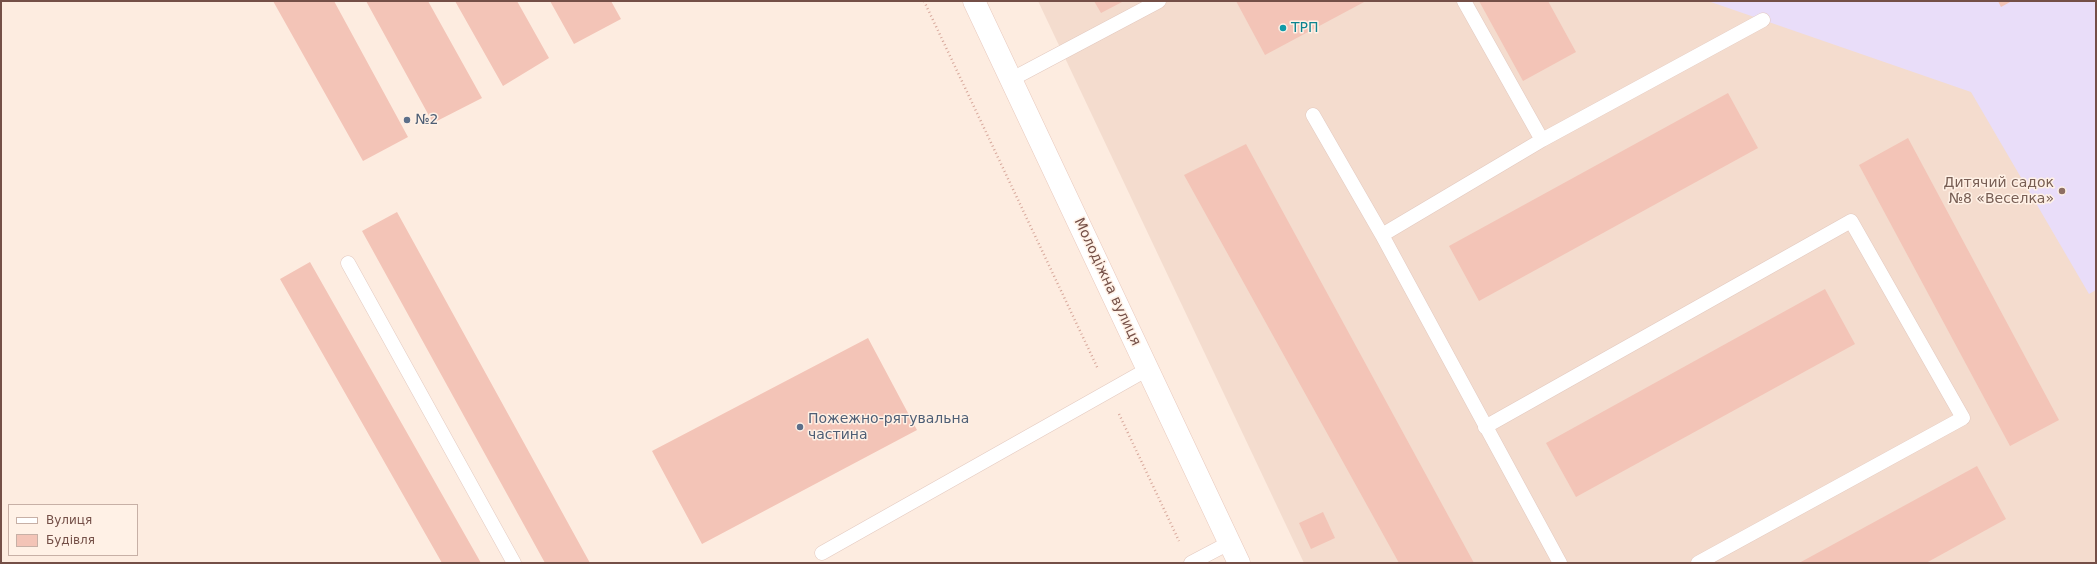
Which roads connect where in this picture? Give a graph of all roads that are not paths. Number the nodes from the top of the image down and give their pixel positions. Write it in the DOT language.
graph roads {
  1 [pos="974,1"];
  2 [pos="1159,1"];
  3 [pos="1464,1"];
  4 [pos="1763,20"];
  5 [pos="1012,79"];
  6 [pos="1313,115"];
  7 [pos="1542,140"];
  8 [pos="1382,235"];
  9 [pos="348,263"];
  10 [pos="1148,369"];
  11 [pos="1485,427"];
  12 [pos="1229,542"];
  13 [pos="822,553"];
  14 [pos="514,563"];
  15 [pos="1191,563"];
  16 [pos="1239,563"];
  17 [pos="1560,563"];
  18 [pos="1698,563"];
  1 -- 5 [label="street, Молодіжна вулиця"];
  2 -- 5 [label="lane"];
  3 -- 7 [label="lane"];
  4 -- 7 [label="lane"];
  5 -- 10 [label="street, Молодіжна вулиця"];
  6 -- 8 [label="lane"];
  7 -- 8 [label="lane"];
  8 -- 11 [label="lane"];
  9 -- 14 [label="lane"];
  10 -- 12 [label="street, Молодіжна вулиця"];
  10 -- 13 [label="lane"];
  11 -- 17 [label="lane"];
  11 -- 18 [label="lane"];
  12 -- 15 [label="lane"];
  12 -- 16 [label="street, Молодіжна вулиця"];
}
